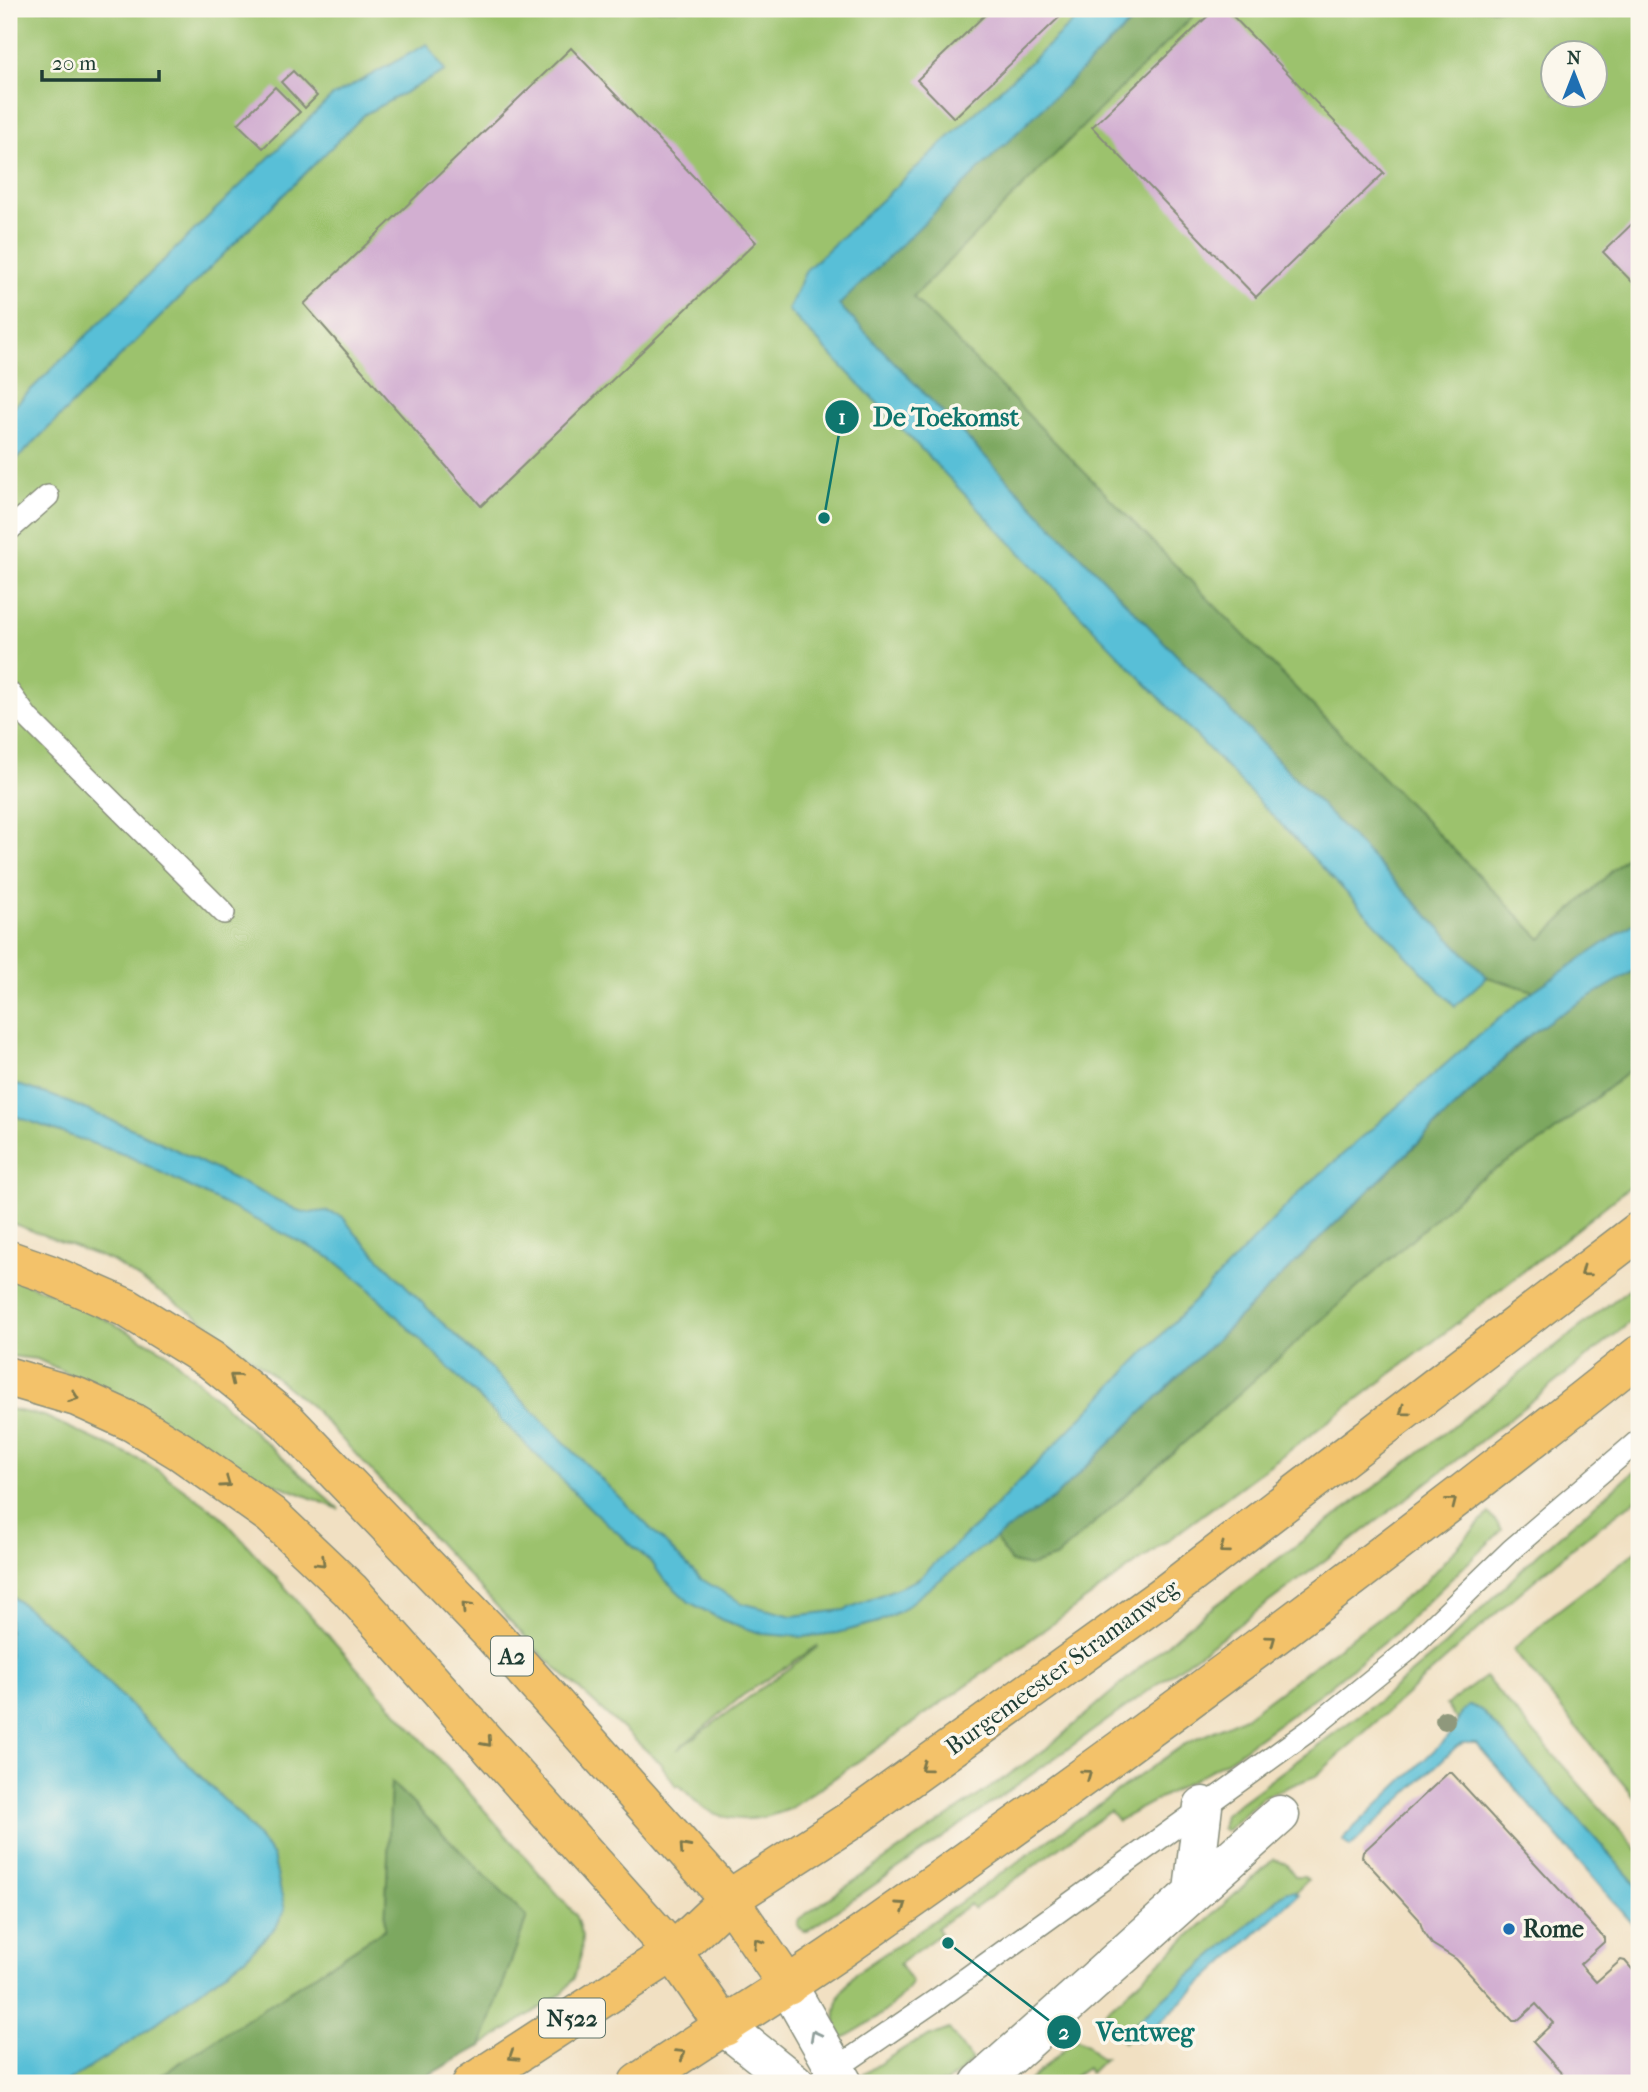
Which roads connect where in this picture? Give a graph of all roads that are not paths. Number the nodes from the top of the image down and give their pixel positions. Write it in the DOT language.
graph roads {
  1 [pos="48,496"];
  2 [pos="9,530"];
  3 [pos="9,692"];
  4 [pos="224,914"];
  5 [pos="1639,1231"];
  6 [pos="9,1261"];
  7 [pos="1639,1355"];
  8 [pos="9,1377"];
  9 [pos="1639,1440"];
  10 [pos="1203,1806"];
  11 [pos="1280,1815"];
  12 [pos="1193,1891"];
  13 [pos="729,1899"];
  14 [pos="673,1952"];
  15 [pos="788,1986"];
  16 [pos="726,2027"];
  17 [pos="830,2079"];
  18 [pos="472,2083"];
  19 [pos="638,2083"];
  20 [pos="795,2083"];
  21 [pos="980,2083"];
  1 -- 2 [label="lane"];
  3 -- 4 [label="lane"];
  5 -- 13 [label="main road, Burgemeester Stramanweg, one-way"];
  13 -- 6 [label="main road, A2, one-way"];
  15 -- 7 [label="main road, one-way"];
  8 -- 14 [label="main road, one-way"];
  9 -- 10 [label="lane"];
  10 -- 12 [label="street"];
  10 -- 17 [label="lane"];
  11 -- 12 [label="street"];
  12 -- 21 [label="street"];
  13 -- 14 [label="main road, Burgemeester Stramanweg / N522"];
  15 -- 13 [label="main road, one-way"];
  14 -- 16 [label="main road"];
  14 -- 18 [label="main road, Burgemeester Stramanweg / N522, one-way"];
  15 -- 16 [label="main road"];
  17 -- 15 [label="street, one-way"];
  19 -- 16 [label="main road, one-way"];
  16 -- 20 [label="street"];
}
